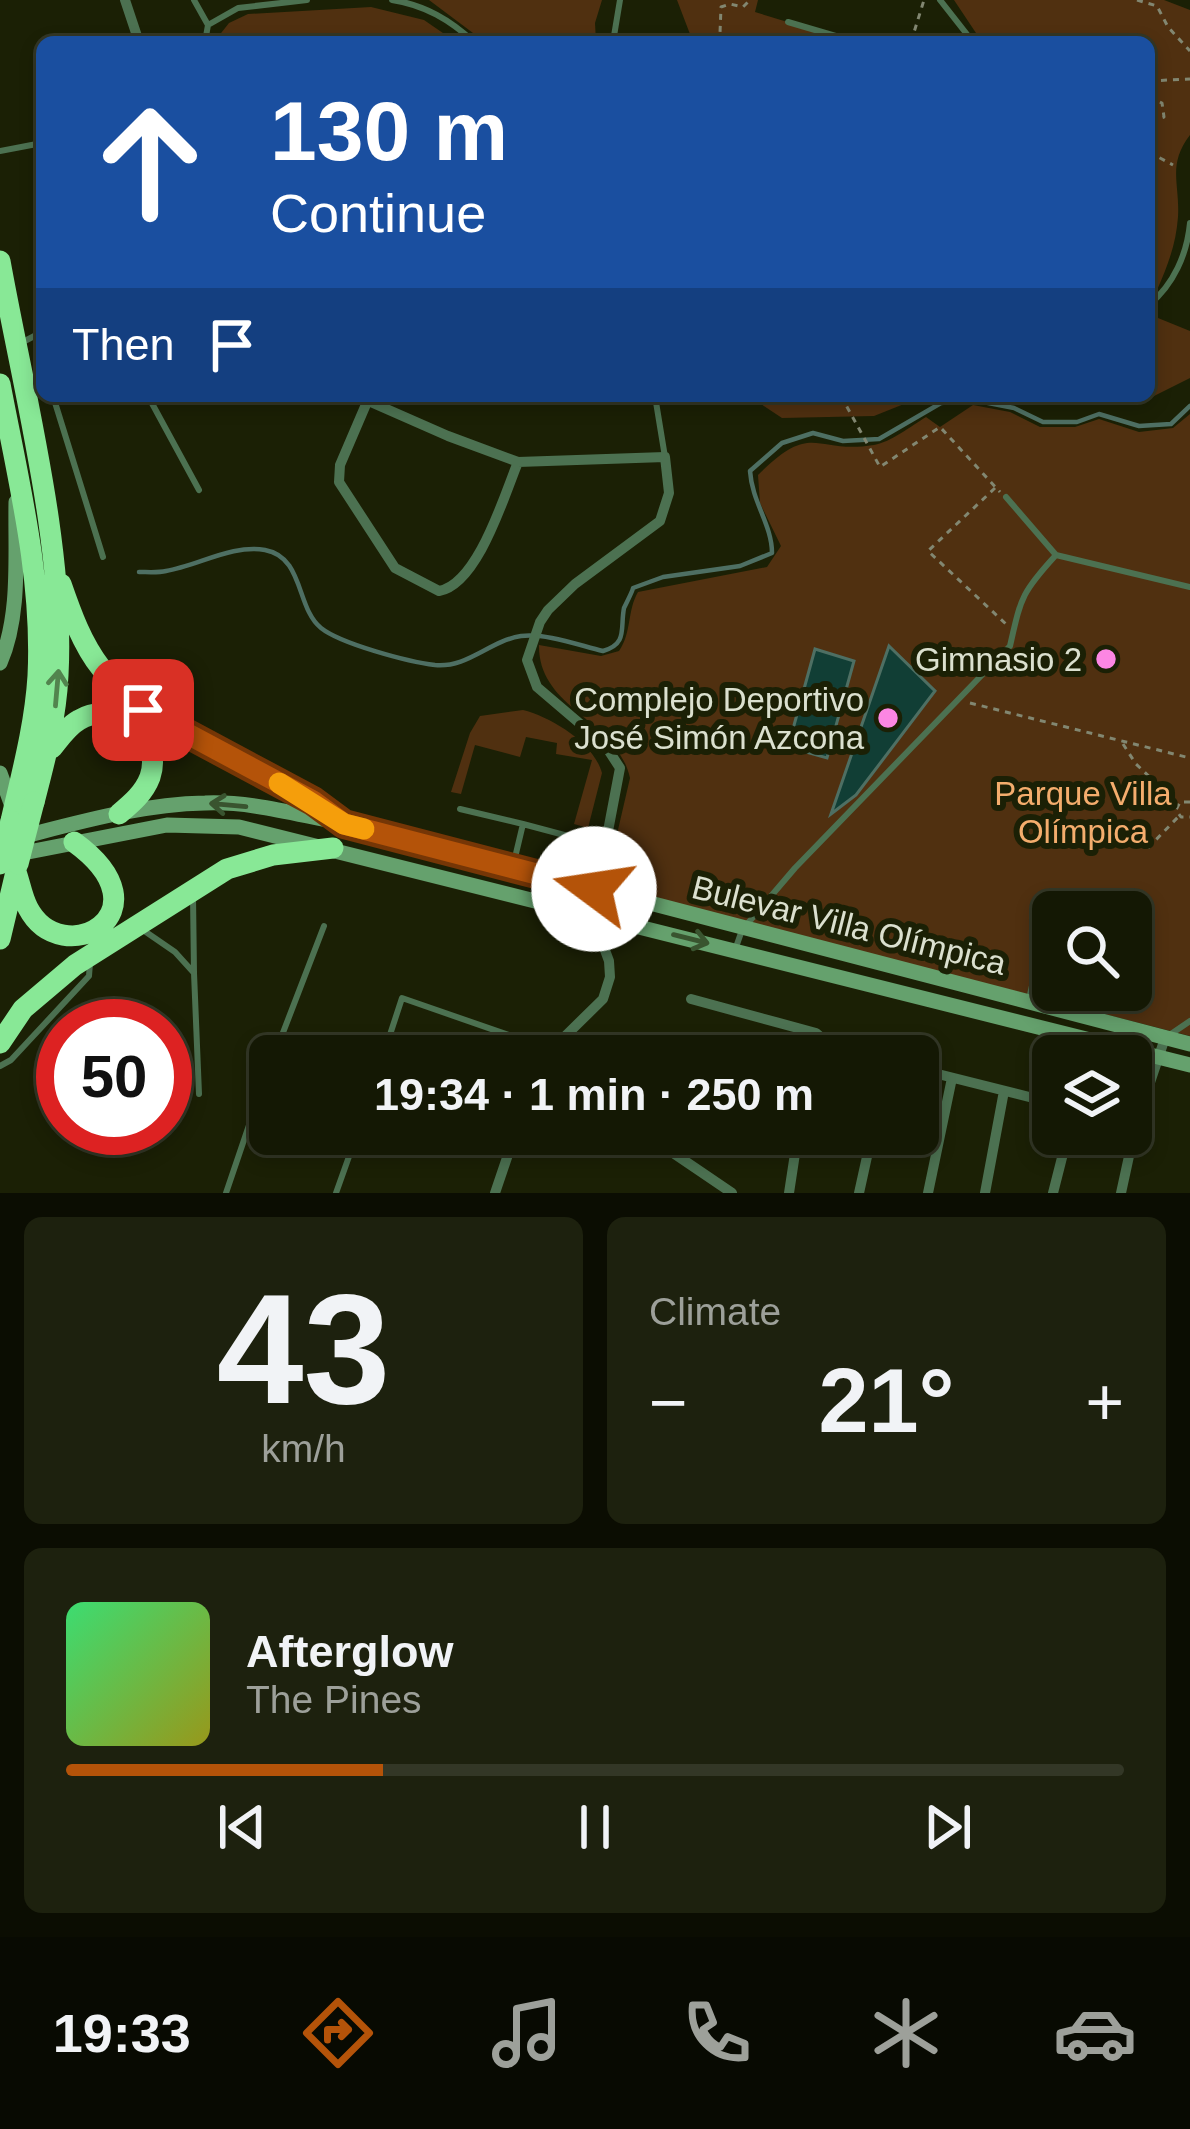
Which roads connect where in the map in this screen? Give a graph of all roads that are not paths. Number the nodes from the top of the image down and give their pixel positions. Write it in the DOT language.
graph roads {
  1 [pos="125,0"];
  2 [pos="194,0"];
  3 [pos="307,0"];
  4 [pos="392,0"];
  5 [pos="620,0"];
  6 [pos="940,0"];
  7 [pos="788,22"];
  8 [pos="208,25"];
  9 [pos="135,36"];
  10 [pos="207,36"];
  11 [pos="467,36"];
  12 [pos="614,36"];
  13 [pos="836,36"];
  14 [pos="968,36"];
  15 [pos="36,144"];
  16 [pos="0,151"];
  17 [pos="1190,223"];
  18 [pos="0,261"];
  19 [pos="1155,299"];
  20 [pos="36,338"];
  21 [pos="16,346"];
  22 [pos="0,384"];
  23 [pos="55,402"];
  24 [pos="151,402"];
  25 [pos="361,402"];
  26 [pos="369,402"];
  27 [pos="656,402"];
  28 [pos="665,457"];
  29 [pos="518,462"];
  30 [pos="17,475"];
  31 [pos="200,490"];
  32 [pos="1006,497"];
  33 [pos="1056,555"];
  34 [pos="103,557"];
  35 [pos="54,566"];
  36 [pos="1190,587"];
  37 [pos="7,595"];
  38 [pos="0,663"];
  39 [pos="47,753"];
  40 [pos="0,773"];
  41 [pos="460,809"];
  42 [pos="20,811"];
  43 [pos="119,814"];
  44 [pos="344,824"];
  45 [pos="523,824"];
  46 [pos="583,840"];
  47 [pos="0,842"];
  48 [pos="74,842"];
  49 [pos="333,848"];
  50 [pos="8,864"];
  51 [pos="512,869"];
  52 [pos="594,889"];
  53 [pos="193,890"];
  54 [pos="592,914"];
  55 [pos="135,925"];
  56 [pos="324,926"];
  57 [pos="742,930"];
  58 [pos="0,939"];
  59 [pos="735,950"];
  60 [pos="91,955"];
  61 [pos="194,973"];
  62 [pos="1032,985"];
  63 [pos="691,999"];
  64 [pos="1028,1003"];
  65 [pos="1190,1021"];
  66 [pos="282,1035"];
  67 [pos="390,1035"];
  68 [pos="501,1035"];
  69 [pos="565,1035"];
  70 [pos="818,1035"];
  71 [pos="1166,1038"];
  72 [pos="0,1043"];
  73 [pos="1190,1044"];
  74 [pos="1160,1057"];
  75 [pos="1190,1065"];
  76 [pos="0,1066"];
  77 [pos="939,1075"];
  78 [pos="1152,1077"];
  79 [pos="952,1078"];
  80 [pos="1004,1091"];
  81 [pos="199,1094"];
  82 [pos="1032,1098"];
  83 [pos="249,1130"];
  84 [pos="350,1155"];
  85 [pos="508,1155"];
  86 [pos="676,1155"];
  87 [pos="794,1155"];
  88 [pos="867,1155"];
  89 [pos="1062,1155"];
  90 [pos="1127,1155"];
  91 [pos="226,1193"];
  92 [pos="336,1193"];
  93 [pos="495,1193"];
  94 [pos="732,1193"];
  95 [pos="789,1193"];
  96 [pos="859,1193"];
  97 [pos="928,1193"];
  98 [pos="985,1193"];
  99 [pos="1053,1193"];
  100 [pos="1120,1193"];
  1 -- 9 [label="street"];
  2 -- 8 [label="lane"];
  3 -- 8 [label="lane"];
  4 -- 11 [label="lane"];
  5 -- 12 [label="lane"];
  6 -- 14 [label="lane"];
  7 -- 13 [label="lane"];
  8 -- 10 [label="lane"];
  15 -- 16 [label="lane"];
  17 -- 19 [label="lane"];
  18 -- 21 [label="highway"];
  20 -- 21 [label="lane"];
  21 -- 35 [label="highway"];
  22 -- 30 [label="highway"];
  23 -- 34 [label="lane"];
  24 -- 31 [label="lane"];
  25 -- 29 [label="street"];
  26 -- 29 [label="street"];
  27 -- 28 [label="lane"];
  28 -- 29 [label="street"];
  28 -- 52 [label="street"];
  30 -- 37 [label="main road"];
  30 -- 42 [label="highway"];
  32 -- 33 [label="lane"];
  33 -- 36 [label="lane"];
  33 -- 57 [label="lane"];
  39 -- 35 [label="highway, one-way"];
  35 -- 44 [label="highway"];
  37 -- 38 [label="main road"];
  39 -- 42 [label="highway"];
  39 -- 43 [label="highway"];
  40 -- 42 [label="main road"];
  41 -- 45 [label="lane"];
  42 -- 50 [label="highway, bridge"];
  44 -- 43 [label="main road, Bulevar Villa Olímpica, one-way"];
  43 -- 47 [label="main road, Bulevar Villa Olímpica"];
  44 -- 51 [label="main road, Bulevar Villa Olímpica"];
  45 -- 46 [label="lane"];
  45 -- 51 [label="lane"];
  48 -- 49 [label="main road, Bulevar Villa Olímpica"];
  48 -- 50 [label="main road, Bulevar Villa Olímpica"];
  48 -- 50 [label="highway"];
  49 -- 53 [label="highway"];
  49 -- 54 [label="main road, Bulevar Villa Olímpica"];
  50 -- 58 [label="highway"];
  51 -- 52 [label="main road, Bulevar Villa Olímpica"];
  52 -- 54 [label="street"];
  52 -- 57 [label="main road, Bulevar Villa Olímpica"];
  53 -- 55 [label="highway"];
  53 -- 61 [label="lane"];
  54 -- 59 [label="main road, Bulevar Villa Olímpica, one-way"];
  54 -- 69 [label="street"];
  55 -- 60 [label="highway"];
  55 -- 61 [label="lane"];
  56 -- 66 [label="lane"];
  57 -- 59 [label="lane"];
  57 -- 64 [label="main road, Bulevar Villa Olímpica"];
  59 -- 74 [label="main road, Bulevar Villa Olímpica"];
  60 -- 72 [label="highway"];
  60 -- 76 [label="lane"];
  61 -- 81 [label="lane"];
  62 -- 64 [label="lane"];
  63 -- 70 [label="street"];
  64 -- 71 [label="main road, Bulevar Villa Olímpica"];
  65 -- 71 [label="lane"];
  67 -- 68 [label="lane"];
  71 -- 73 [label="main road, Bulevar Villa Olímpica"];
  71 -- 74 [label="street"];
  74 -- 75 [label="main road, Bulevar Villa Olímpica"];
  74 -- 78 [label="street"];
  77 -- 79 [label="street"];
  79 -- 80 [label="street"];
  79 -- 97 [label="street"];
  80 -- 82 [label="street"];
  80 -- 98 [label="street"];
  83 -- 91 [label="lane"];
  84 -- 92 [label="lane"];
  85 -- 93 [label="street"];
  86 -- 94 [label="street"];
  87 -- 95 [label="street"];
  88 -- 96 [label="street"];
  89 -- 99 [label="street"];
  90 -- 100 [label="street"];
}
